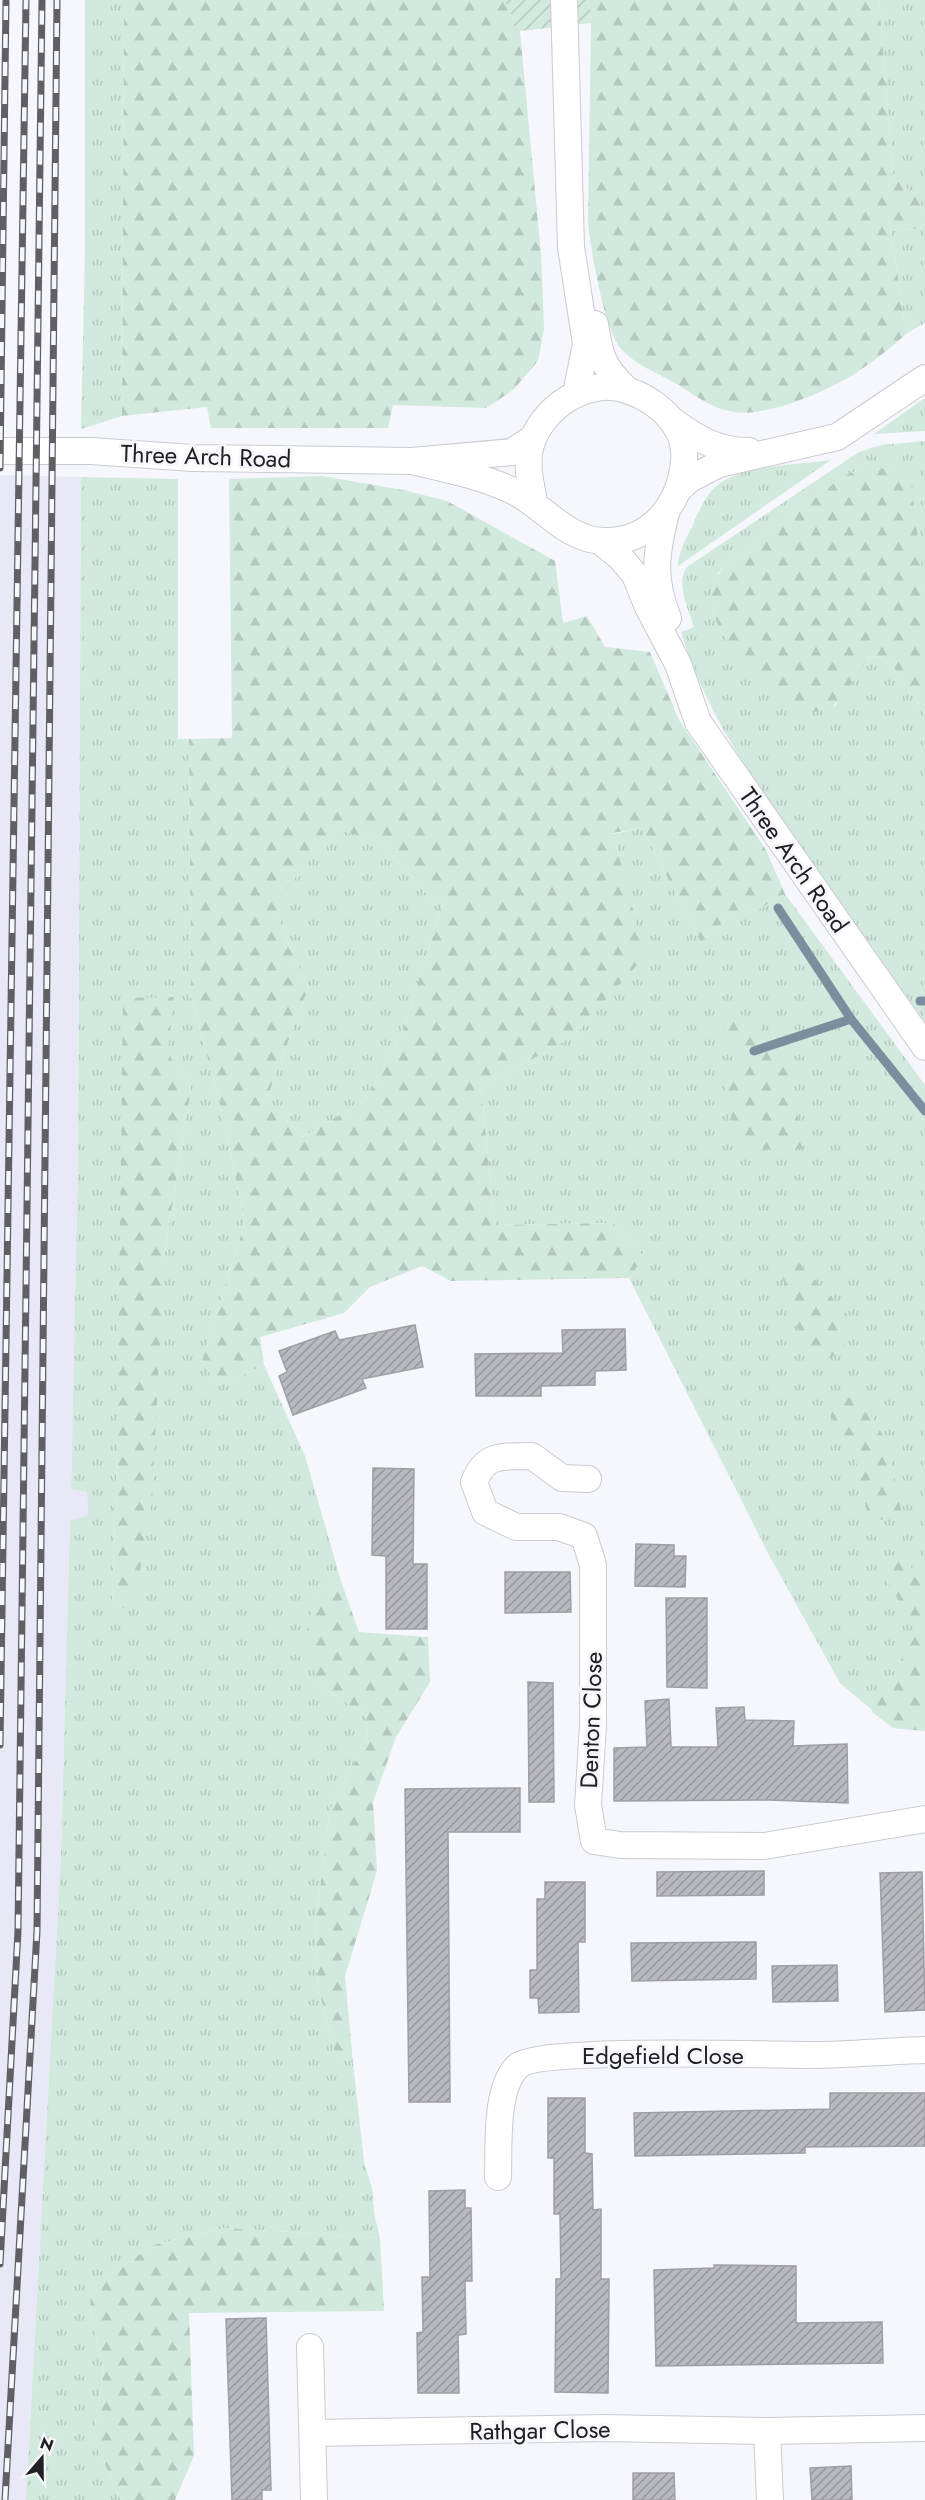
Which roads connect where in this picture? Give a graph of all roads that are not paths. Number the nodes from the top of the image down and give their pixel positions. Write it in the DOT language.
graph roads {
  1 [pos="564,0"];
  2 [pos="570,247"];
  3 [pos="925,378"];
  4 [pos="626,389"];
  5 [pos="576,394"];
  6 [pos="671,419"];
  7 [pos="533,438"];
  8 [pos="791,448"];
  9 [pos="0,451"];
  10 [pos="412,461"];
  11 [pos="678,490"];
  12 [pos="534,502"];
  13 [pos="666,513"];
  14 [pos="600,541"];
  15 [pos="678,664"];
  16 [pos="925,1047"];
  17 [pos="588,1479"];
  18 [pos="925,1819"];
  19 [pos="925,2050"];
  20 [pos="498,2177"];
  21 [pos="310,2348"];
  22 [pos="925,2428"];
  23 [pos="767,2431"];
  24 [pos="313,2433"];
  25 [pos="314,2500"];
  26 [pos="770,2500"];
  1 -- 2 [label="street"];
  2 -- 4 [label="street"];
  2 -- 5 [label="street"];
  3 -- 8 [label="street"];
  4 -- 5 [label="street"];
  4 -- 6 [label="street"];
  5 -- 7 [label="street"];
  6 -- 8 [label="street"];
  6 -- 11 [label="street"];
  7 -- 10 [label="street, Three Arch Road"];
  7 -- 12 [label="street"];
  8 -- 11 [label="street"];
  9 -- 10 [label="street, Three Arch Road"];
  10 -- 12 [label="street, Three Arch Road"];
  11 -- 13 [label="street"];
  12 -- 14 [label="street"];
  13 -- 14 [label="street"];
  13 -- 15 [label="street, Three Arch Road"];
  14 -- 15 [label="street, Three Arch Road"];
  15 -- 16 [label="street, Three Arch Road"];
  17 -- 18 [label="street, Denton Close"];
  19 -- 20 [label="street, Edgefield Close"];
  21 -- 24 [label="street"];
  22 -- 23 [label="street, Rathgar Close"];
  23 -- 24 [label="street, Rathgar Close"];
  23 -- 26 [label="street"];
  24 -- 25 [label="street"];
}
